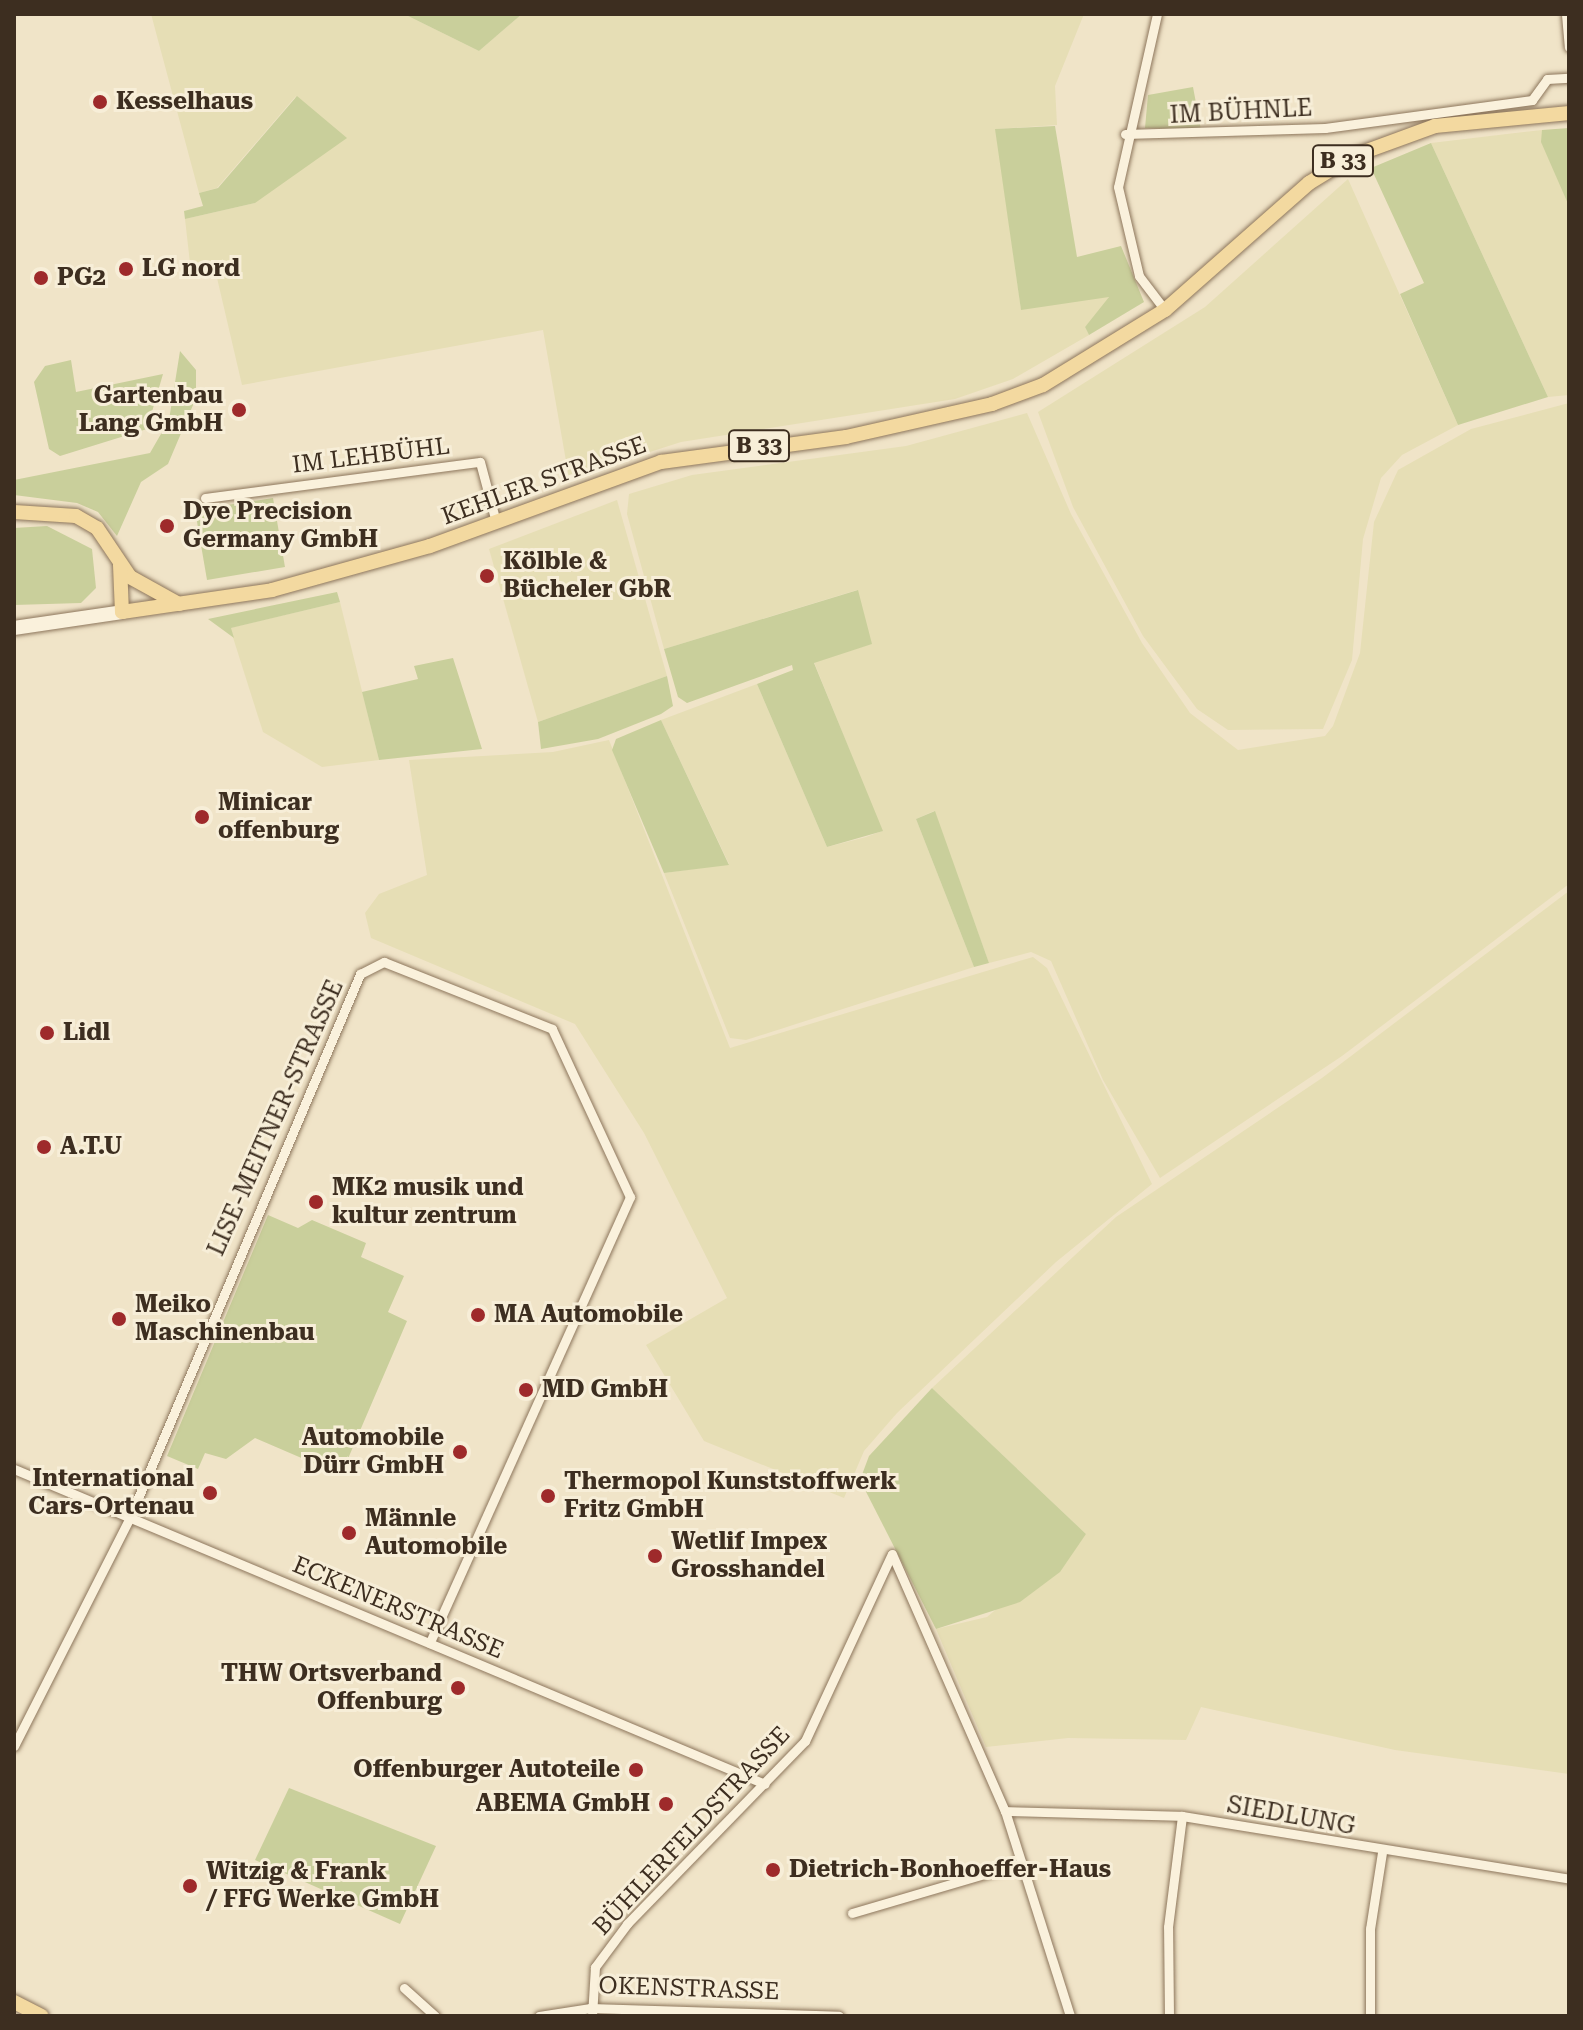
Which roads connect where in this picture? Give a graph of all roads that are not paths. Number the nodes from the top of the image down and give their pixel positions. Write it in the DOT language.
graph roads {
  1 [pos="1157,14"];
  2 [pos="1566,14"];
  3 [pos="1569,47"];
  4 [pos="1569,78"];
  5 [pos="1569,113"];
  6 [pos="1125,134"];
  7 [pos="1165,310"];
  8 [pos="205,498"];
  9 [pos="14,512"];
  10 [pos="496,522"];
  11 [pos="120,565"];
  12 [pos="179,604"];
  13 [pos="122,612"];
  14 [pos="14,628"];
  15 [pos="14,1469"];
  16 [pos="130,1517"];
  17 [pos="430,1643"];
  18 [pos="14,1746"];
  19 [pos="765,1784"];
  20 [pos="1005,1811"];
  21 [pos="1182,1816"];
  22 [pos="1382,1852"];
  23 [pos="1022,1863"];
  24 [pos="1569,1879"];
  25 [pos="852,1913"];
  26 [pos="404,1988"];
  27 [pos="14,2002"];
  28 [pos="591,2012"];
  29 [pos="42,2016"];
  30 [pos="435,2016"];
  31 [pos="539,2016"];
  32 [pos="839,2016"];
  33 [pos="1070,2016"];
  34 [pos="1169,2016"];
  35 [pos="1370,2016"];
  1 -- 6 [label="street"];
  2 -- 3 [label="street"];
  4 -- 6 [label="street, IM BÜHNLE"];
  5 -- 7 [label="main road, KEHLER STRASSE / B 33"];
  6 -- 7 [label="street"];
  7 -- 10 [label="main road, KEHLER STRASSE / B 33"];
  8 -- 10 [label="street, IM LEHBÜHL"];
  9 -- 11 [label="main road"];
  10 -- 12 [label="main road, KEHLER STRASSE / B 33"];
  11 -- 12 [label="main road"];
  11 -- 13 [label="main road"];
  12 -- 13 [label="main road, KEHLER STRASSE / B 33"];
  13 -- 14 [label="main road"];
  15 -- 16 [label="street, ECKENERSTRASSE"];
  16 -- 17 [label="street, ECKENERSTRASSE"];
  16 -- 17 [label="street, LISE-MEITNER-STRASSE"];
  16 -- 18 [label="street, LISE-MEITNER-STRASSE"];
  17 -- 19 [label="street, ECKENERSTRASSE"];
  19 -- 20 [label="street, BÜHLERFELDSTRASSE"];
  19 -- 28 [label="street, BÜHLERFELDSTRASSE"];
  20 -- 21 [label="street, SIEDLUNG"];
  20 -- 23 [label="street, BÜHLERFELDSTRASSE"];
  21 -- 22 [label="street, SIEDLUNG"];
  21 -- 34 [label="street"];
  22 -- 24 [label="street, SIEDLUNG"];
  22 -- 35 [label="street"];
  23 -- 25 [label="street"];
  23 -- 33 [label="street, BÜHLERFELDSTRASSE"];
  26 -- 30 [label="street"];
  27 -- 29 [label="main road"];
  28 -- 31 [label="street, OKENSTRASSE"];
  28 -- 32 [label="street, OKENSTRASSE"];
}
